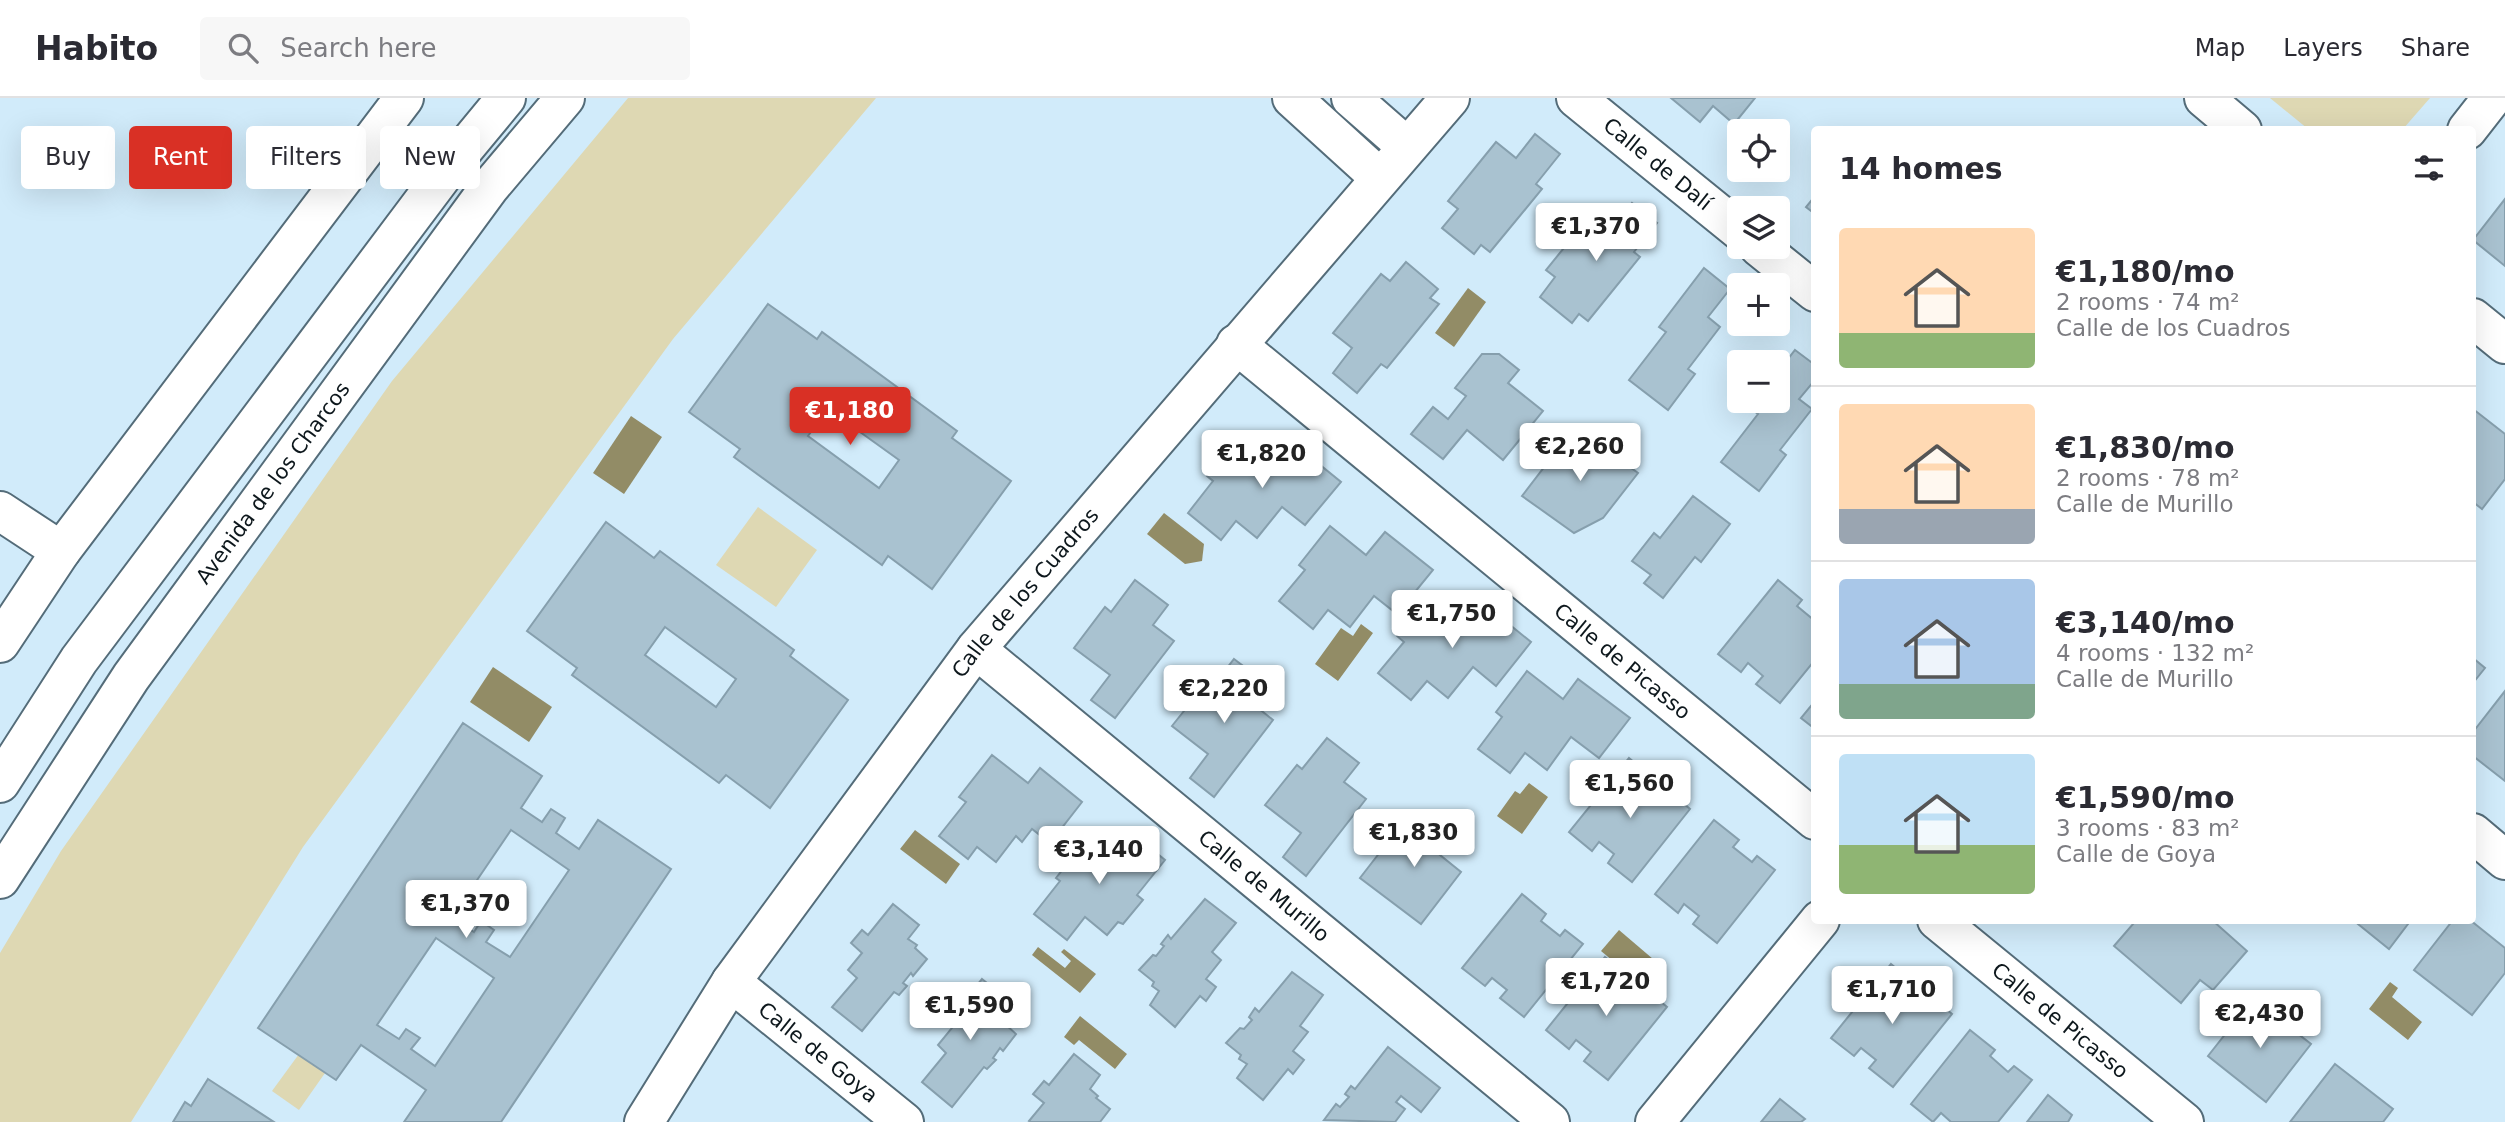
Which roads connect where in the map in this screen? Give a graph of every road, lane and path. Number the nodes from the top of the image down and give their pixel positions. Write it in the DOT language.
graph roads {
  1 [pos="404,98"];
  2 [pos="506,98"];
  3 [pos="565,98"];
  4 [pos="1292,98"];
  5 [pos="1350,98"];
  6 [pos="1450,98"];
  7 [pos="1576,98"];
  8 [pos="2204,98"];
  9 [pos="2492,98"];
  10 [pos="2237,126"];
  11 [pos="2470,126"];
  12 [pos="1408,147"];
  13 [pos="1380,178"];
  14 [pos="1727,220"];
  15 [pos="1774,259"];
  16 [pos="1811,289"];
  17 [pos="2476,320"];
  18 [pos="1236,344"];
  19 [pos="2505,344"];
  20 [pos="0,511"];
  21 [pos="61,551"];
  22 [pos="0,643"];
  23 [pos="976,649"];
  24 [pos="0,783"];
  25 [pos="1811,817"];
  26 [pos="2476,836"];
  27 [pos="2505,860"];
  28 [pos="0,879"];
  29 [pos="1817,924"];
  30 [pos="1942,924"];
  31 [pos="732,982"];
  32 [pos="644,1122"];
  33 [pos="904,1122"];
  34 [pos="1550,1122"];
  35 [pos="1656,1122"];
  36 [pos="2184,1122"];
  1 -- 21 [label="street"];
  2 -- 24 [label="street"];
  3 -- 28 [label="street, Avenida de los Charcos"];
  4 -- 13 [label="street"];
  5 -- 12 [label="street"];
  6 -- 12 [label="street, Calle de los Cuadros"];
  7 -- 14 [label="street, Calle de Dalí"];
  8 -- 10 [label="street"];
  9 -- 11 [label="street"];
  12 -- 13 [label="street, Calle de los Cuadros"];
  13 -- 18 [label="street, Calle de los Cuadros"];
  15 -- 16 [label="street"];
  17 -- 19 [label="street"];
  18 -- 23 [label="street, Calle de los Cuadros"];
  18 -- 25 [label="street, Calle de Picasso"];
  20 -- 21 [label="street"];
  21 -- 22 [label="street"];
  23 -- 31 [label="street, Calle de los Cuadros"];
  23 -- 34 [label="street, Calle de Murillo"];
  26 -- 27 [label="street"];
  29 -- 35 [label="street"];
  30 -- 36 [label="street, Calle de Picasso"];
  31 -- 32 [label="street, Calle de los Cuadros"];
  31 -- 33 [label="street, Calle de Goya"];
}
